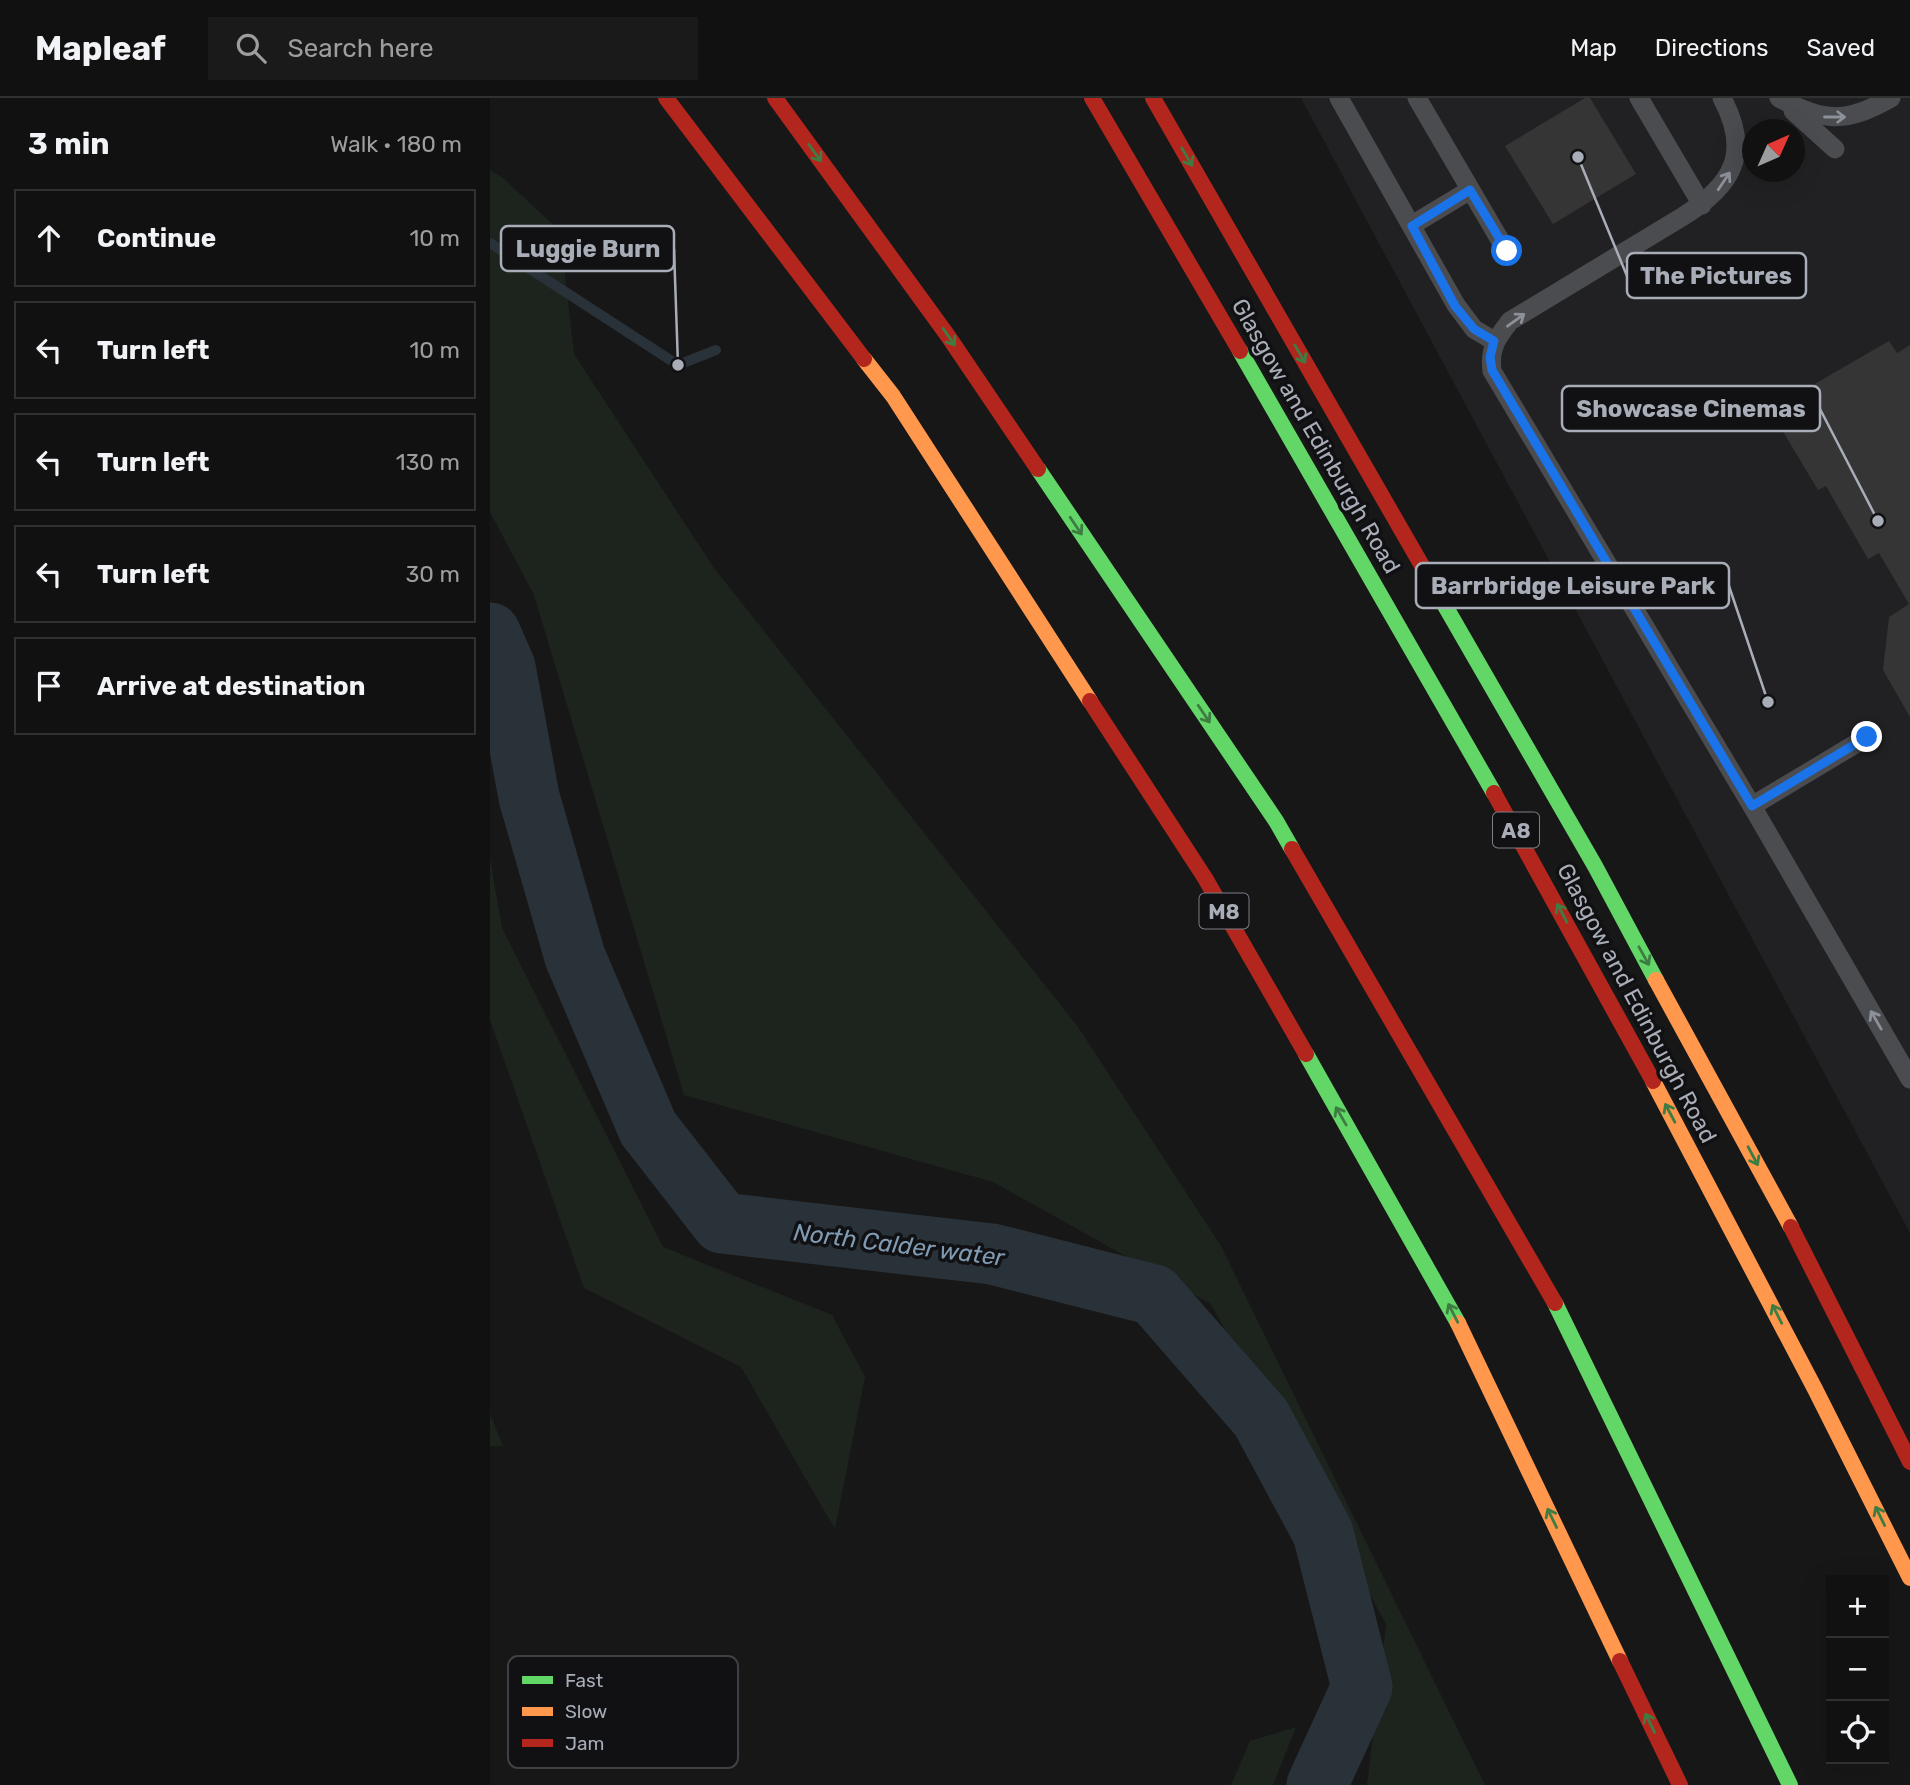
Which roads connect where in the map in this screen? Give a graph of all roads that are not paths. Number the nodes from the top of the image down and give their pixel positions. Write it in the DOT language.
graph roads {
  1 [pos="666,98"];
  2 [pos="775,98"];
  3 [pos="1092,98"];
  4 [pos="1153,98"];
  5 [pos="1339,98"];
  6 [pos="1417,98"];
  7 [pos="1639,98"];
  8 [pos="1722,98"];
  9 [pos="1779,98"];
  10 [pos="1891,98"];
  11 [pos="1094,132"];
  12 [pos="1835,149"];
  13 [pos="1470,190"];
  14 [pos="1702,205"];
  15 [pos="1412,226"];
  16 [pos="1507,251"];
  17 [pos="1494,341"];
  18 [pos="1326,366"];
  19 [pos="1254,373"];
  20 [pos="1867,737"];
  21 [pos="1752,806"];
  22 [pos="1595,866"];
  23 [pos="1910,1079"];
  24 [pos="1910,1462"];
  25 [pos="1910,1578"];
  26 [pos="1680,1785"];
  27 [pos="1790,1785"];
  26 -- 1 [label="highway, M8, one-way"];
  2 -- 27 [label="highway, one-way"];
  3 -- 19 [label="highway, Glasgow and Edinburgh Road / A8"];
  4 -- 22 [label="highway, Glasgow and Edinburgh Road / A8, one-way"];
  5 -- 15 [label="lane"];
  6 -- 13 [label="lane"];
  7 -- 14 [label="lane"];
  14 -- 8 [label="lane, one-way"];
  9 -- 10 [label="lane, one-way"];
  9 -- 12 [label="lane"];
  11 -- 19 [label="highway"];
  13 -- 15 [label="lane"];
  13 -- 16 [label="lane"];
  17 -- 14 [label="lane, one-way"];
  15 -- 17 [label="lane"];
  17 -- 21 [label="lane"];
  18 -- 22 [label="highway"];
  25 -- 19 [label="highway, Glasgow and Edinburgh Road / A8, one-way"];
  20 -- 21 [label="lane"];
  23 -- 21 [label="lane, one-way"];
  22 -- 24 [label="highway, Glasgow and Edinburgh Road / A8, one-way"];
}
